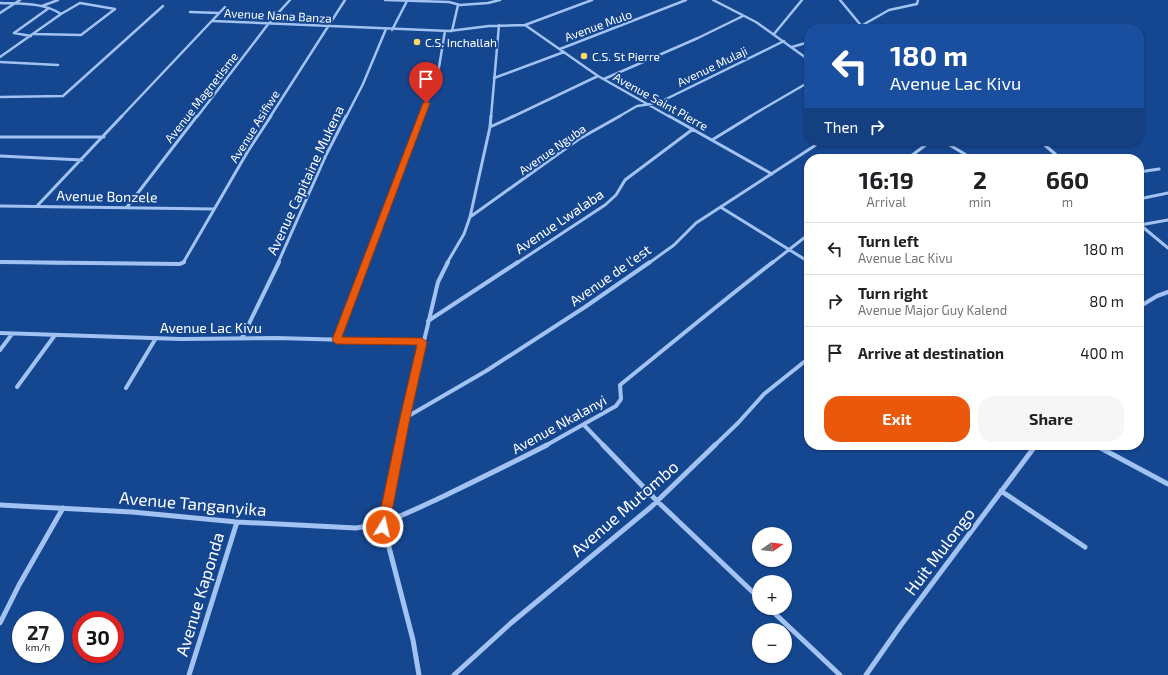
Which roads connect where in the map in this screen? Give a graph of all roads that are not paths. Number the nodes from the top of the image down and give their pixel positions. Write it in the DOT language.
graph roads {
  1 [pos="20,0"];
  2 [pos="58,0"];
  3 [pos="290,0"];
  4 [pos="345,0"];
  5 [pos="385,0"];
  6 [pos="391,0"];
  7 [pos="480,0"];
  8 [pos="500,0"];
  9 [pos="592,0"];
  10 [pos="686,0"];
  11 [pos="713,0"];
  12 [pos="802,0"];
  13 [pos="840,0"];
  14 [pos="918,0"];
  15 [pos="407,1"];
  16 [pos="0,3"];
  17 [pos="14,4"];
  18 [pos="483,4"];
  19 [pos="458,5"];
  20 [pos="163,6"];
  21 [pos="42,7"];
  22 [pos="225,7"];
  23 [pos="49,8"];
  24 [pos="190,12"];
  25 [pos="0,13"];
  26 [pos="219,13"];
  27 [pos="61,14"];
  28 [pos="743,16"];
  29 [pos="212,21"];
  30 [pos="269,24"];
  31 [pos="859,24"];
  32 [pos="864,24"];
  33 [pos="499,25"];
  34 [pos="525,25"];
  35 [pos="328,26"];
  36 [pos="386,29"];
  37 [pos="392,30"];
  38 [pos="445,31"];
  39 [pos="452,31"];
  40 [pos="774,34"];
  41 [pos="32,35"];
  42 [pos="784,41"];
  43 [pos="804,43"];
  44 [pos="792,47"];
  45 [pos="560,49"];
  46 [pos="564,52"];
  47 [pos="804,56"];
  48 [pos="0,57"];
  49 [pos="0,62"];
  50 [pos="58,65"];
  51 [pos="598,76"];
  52 [pos="494,78"];
  53 [pos="604,79"];
  54 [pos="804,85"];
  55 [pos="0,97"];
  56 [pos="648,105"];
  57 [pos="490,127"];
  58 [pos="693,129"];
  59 [pos="104,137"];
  60 [pos="0,138"];
  61 [pos="712,140"];
  62 [pos="814,146"];
  63 [pos="925,146"];
  64 [pos="951,146"];
  65 [pos="1046,146"];
  66 [pos="914,154"];
  67 [pos="965,154"];
  68 [pos="1056,154"];
  69 [pos="0,156"];
  70 [pos="82,160"];
  71 [pos="1159,169"];
  72 [pos="1144,171"];
  73 [pos="772,174"];
  74 [pos="1168,193"];
  75 [pos="1144,198"];
  76 [pos="0,206"];
  77 [pos="37,206"];
  78 [pos="127,207"];
  79 [pos="722,208"];
  80 [pos="214,209"];
  81 [pos="470,217"];
  82 [pos="1168,220"];
  83 [pos="1144,224"];
  84 [pos="1144,228"];
  85 [pos="804,238"];
  86 [pos="1168,248"];
  87 [pos="790,250"];
  88 [pos="804,259"];
  89 [pos="0,262"];
  90 [pos="1168,292"];
  91 [pos="1144,304"];
  92 [pos="428,321"];
  93 [pos="0,333"];
  94 [pos="12,334"];
  95 [pos="55,335"];
  96 [pos="156,338"];
  97 [pos="242,338"];
  98 [pos="336,340"];
  99 [pos="422,342"];
  100 [pos="0,350"];
  101 [pos="804,362"];
  102 [pos="17,388"];
  103 [pos="126,388"];
  104 [pos="405,418"];
  105 [pos="584,425"];
  106 [pos="1032,450"];
  107 [pos="1104,450"];
  108 [pos="1168,484"];
  109 [pos="1001,491"];
  110 [pos="657,501"];
  111 [pos="0,505"];
  112 [pos="63,508"];
  113 [pos="237,522"];
  114 [pos="383,524"];
  115 [pos="1085,547"];
  116 [pos="752,591"];
  117 [pos="776,615"];
  118 [pos="0,623"];
  119 [pos="189,675"];
  120 [pos="419,675"];
  121 [pos="454,675"];
  122 [pos="840,675"];
  123 [pos="866,675"];
  1 -- 17 [label="street"];
  2 -- 21 [label="street"];
  3 -- 30 [label="street, Avenue Magnetisme"];
  4 -- 35 [label="street, Avenue Asifiwe"];
  5 -- 6 [label="street"];
  6 -- 15 [label="street"];
  7 -- 18 [label="street"];
  8 -- 18 [label="street"];
  9 -- 34 [label="street"];
  10 -- 45 [label="street, Avenue Mulo"];
  11 -- 28 [label="street"];
  12 -- 40 [label="street"];
  13 -- 31 [label="street"];
  14 -- 32 [label="street"];
  15 -- 19 [label="street"];
  15 -- 37 [label="street"];
  16 -- 17 [label="street"];
  17 -- 21 [label="street"];
  17 -- 25 [label="street"];
  18 -- 19 [label="street"];
  19 -- 39 [label="street"];
  20 -- 55 [label="street"];
  21 -- 23 [label="street"];
  22 -- 26 [label="street"];
  23 -- 27 [label="street"];
  23 -- 41 [label="street"];
  24 -- 26 [label="street"];
  26 -- 29 [label="street"];
  27 -- 41 [label="street"];
  27 -- 41 [label="street"];
  28 -- 40 [label="street"];
  28 -- 53 [label="street"];
  29 -- 30 [label="street, Avenue Nana Banza"];
  29 -- 59 [label="street, Avenue Nana Banza"];
  30 -- 35 [label="street, Avenue Nana Banza"];
  30 -- 78 [label="street, Avenue Magnetisme"];
  33 -- 34 [label="street, Avenue Nana Banza"];
  33 -- 39 [label="street, Avenue Nana Banza"];
  33 -- 52 [label="street"];
  34 -- 45 [label="street, Avenue Saint Pierre"];
  35 -- 36 [label="street, Avenue Nana Banza"];
  35 -- 80 [label="street, Avenue Asifiwe"];
  36 -- 37 [label="street, Avenue Nana Banza"];
  36 -- 97 [label="street, Avenue Capitaine Mukena"];
  37 -- 38 [label="street, Avenue Nana Banza"];
  38 -- 39 [label="street, Avenue Nana Banza"];
  38 -- 98 [label="street"];
  40 -- 42 [label="street"];
  41 -- 48 [label="street"];
  42 -- 44 [label="street"];
  42 -- 56 [label="street, Avenue Mulaji"];
  43 -- 44 [label="street"];
  44 -- 47 [label="street"];
  45 -- 46 [label="street, Avenue Saint Pierre"];
  46 -- 51 [label="street, Avenue Saint Pierre"];
  46 -- 52 [label="street, Avenue Mulo"];
  49 -- 50 [label="street"];
  51 -- 53 [label="street, Avenue Saint Pierre"];
  51 -- 57 [label="street"];
  52 -- 57 [label="street"];
  53 -- 56 [label="street, Avenue Saint Pierre"];
  54 -- 61 [label="street"];
  56 -- 58 [label="street, Avenue Saint Pierre"];
  56 -- 81 [label="street, Avenue Nguba"];
  57 -- 81 [label="street"];
  58 -- 61 [label="street, Avenue Saint Pierre"];
  58 -- 92 [label="street, Avenue Lwalaba"];
  59 -- 60 [label="street"];
  59 -- 70 [label="street, Avenue Nana Banza"];
  61 -- 73 [label="street, Avenue Saint Pierre"];
  62 -- 73 [label="street, Avenue de l'est"];
  63 -- 66 [label="street"];
  64 -- 67 [label="street"];
  65 -- 68 [label="street"];
  69 -- 70 [label="street"];
  70 -- 77 [label="street, Avenue Nana Banza"];
  71 -- 72 [label="street"];
  73 -- 79 [label="street, Avenue de l'est"];
  74 -- 75 [label="street"];
  76 -- 77 [label="street, Avenue Bonzele"];
  77 -- 78 [label="street, Avenue Bonzele"];
  78 -- 80 [label="street, Avenue Bonzele"];
  79 -- 87 [label="street"];
  79 -- 104 [label="street, Avenue de l'est"];
  80 -- 89 [label="street, Avenue Asifiwe"];
  81 -- 92 [label="street"];
  82 -- 83 [label="street"];
  84 -- 86 [label="street"];
  85 -- 87 [label="street, Avenue Nkalanyi"];
  87 -- 88 [label="street"];
  87 -- 105 [label="street, Avenue Nkalanyi"];
  90 -- 91 [label="street"];
  92 -- 99 [label="street"];
  93 -- 94 [label="street, Avenue Lac Kivu"];
  94 -- 95 [label="street, Avenue Lac Kivu"];
  94 -- 100 [label="street"];
  95 -- 96 [label="street, Avenue Lac Kivu"];
  95 -- 102 [label="street"];
  96 -- 97 [label="street, Avenue Lac Kivu"];
  96 -- 103 [label="street"];
  97 -- 98 [label="street, Avenue Lac Kivu"];
  98 -- 99 [label="street, Avenue Lac Kivu"];
  99 -- 104 [label="street"];
  101 -- 110 [label="street, Avenue Mutombo"];
  104 -- 114 [label="street"];
  105 -- 110 [label="street"];
  105 -- 114 [label="street, Avenue Nkalanyi"];
  106 -- 109 [label="street, Huit Mulongo"];
  107 -- 108 [label="street"];
  109 -- 115 [label="street"];
  109 -- 123 [label="street, Huit Mulongo"];
  110 -- 116 [label="street"];
  110 -- 121 [label="street, Avenue Mutombo"];
  111 -- 112 [label="street, Avenue Tanganyika"];
  112 -- 113 [label="street, Avenue Tanganyika"];
  112 -- 118 [label="street"];
  113 -- 114 [label="street, Avenue Tanganyika"];
  113 -- 119 [label="street, Avenue Kaponda"];
  114 -- 120 [label="street"];
  117 -- 122 [label="street"];
}
